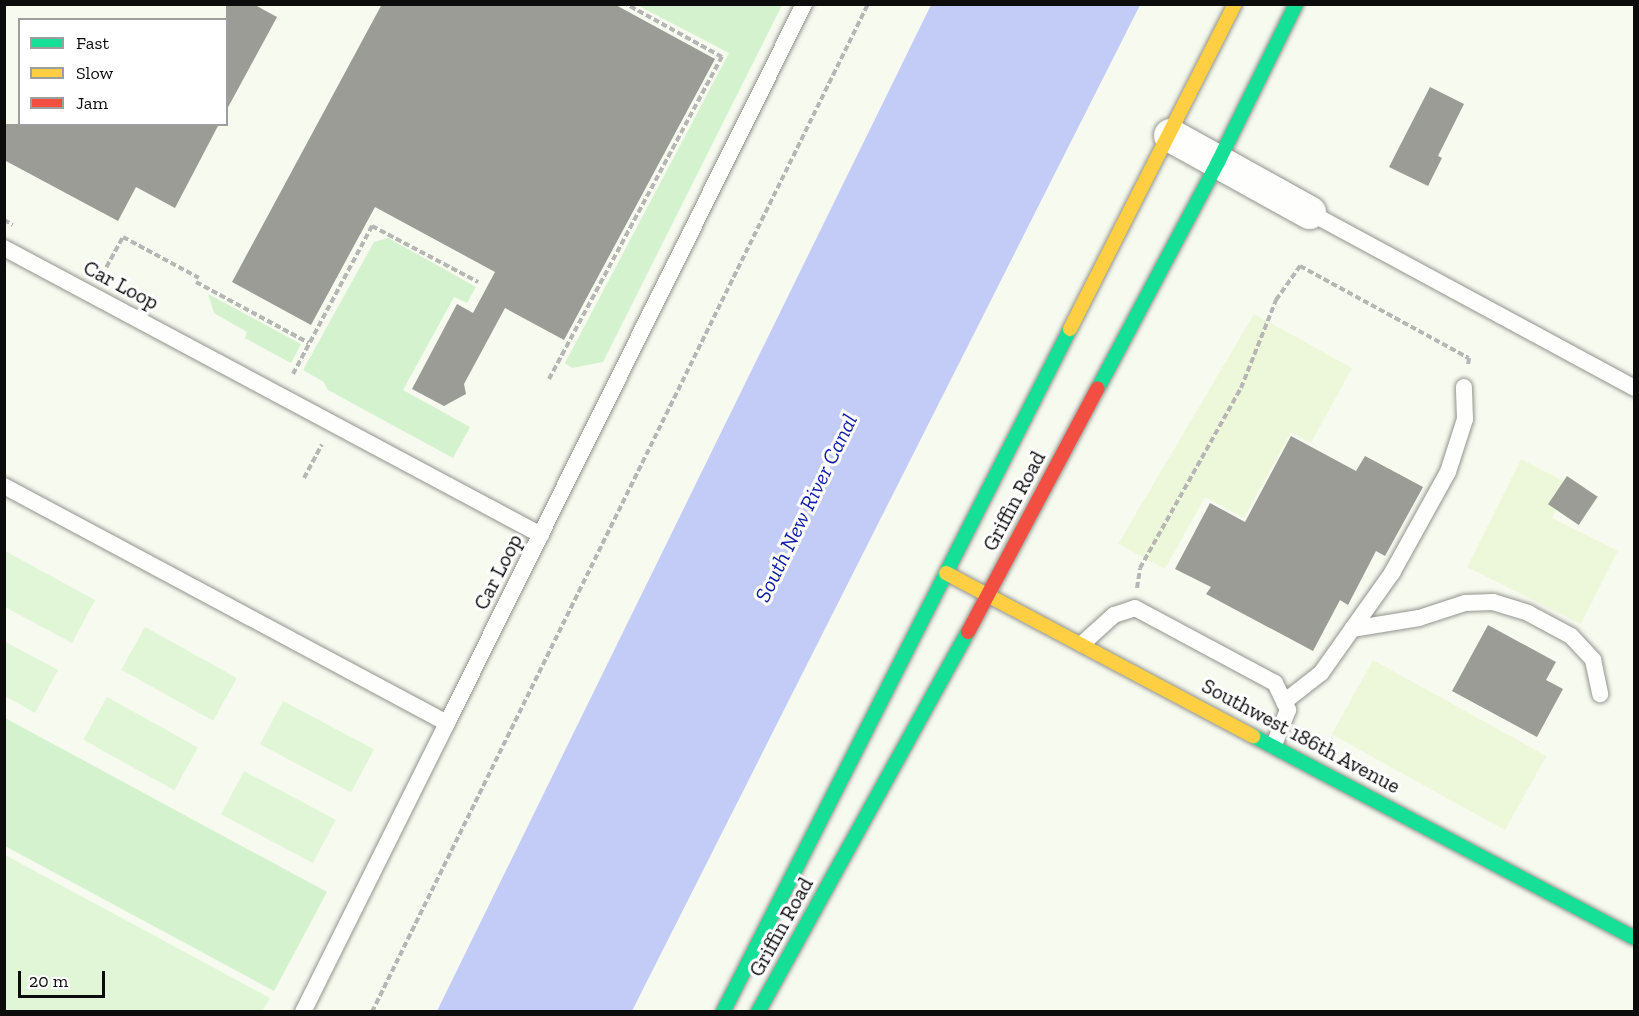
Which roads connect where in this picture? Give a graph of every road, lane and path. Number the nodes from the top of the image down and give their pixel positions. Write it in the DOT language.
graph roads {
  1 [pos="626,4"];
  2 [pos="804,4"];
  3 [pos="868,4"];
  4 [pos="1235,4"];
  5 [pos="1296,4"];
  6 [pos="1170,135"];
  7 [pos="1218,162"];
  8 [pos="1309,212"];
  9 [pos="4,248"];
  10 [pos="103,273"];
  11 [pos="477,282"];
  12 [pos="309,343"];
  13 [pos="293,374"];
  14 [pos="549,379"];
  15 [pos="1464,387"];
  16 [pos="1635,388"];
  17 [pos="4,486"];
  18 [pos="541,536"];
  19 [pos="946,573"];
  20 [pos="988,595"];
  21 [pos="1133,609"];
  22 [pos="1352,629"];
  23 [pos="1082,644"];
  24 [pos="1600,694"];
  25 [pos="1284,702"];
  26 [pos="447,723"];
  27 [pos="1274,745"];
  28 [pos="1635,938"];
  29 [pos="303,1011"];
  30 [pos="372,1011"];
  31 [pos="723,1011"];
  32 [pos="758,1011"];
  1 -- 14 [label="path"];
  2 -- 18 [label="lane"];
  3 -- 30 [label="path"];
  4 -- 6 [label="main road, Griffin Road"];
  5 -- 7 [label="main road, Griffin Road"];
  6 -- 7 [label="street"];
  6 -- 19 [label="main road, Griffin Road"];
  7 -- 8 [label="street"];
  7 -- 20 [label="main road, Griffin Road"];
  8 -- 16 [label="lane"];
  9 -- 18 [label="lane, Car Loop"];
  10 -- 12 [label="path"];
  11 -- 12 [label="path"];
  12 -- 13 [label="path"];
  15 -- 21 [label="path"];
  15 -- 22 [label="lane"];
  17 -- 26 [label="lane"];
  18 -- 26 [label="lane, Car Loop"];
  19 -- 20 [label="main road, Southwest 186th Avenue"];
  19 -- 31 [label="main road, Griffin Road"];
  20 -- 23 [label="main road, Southwest 186th Avenue"];
  20 -- 32 [label="main road, Griffin Road"];
  21 -- 23 [label="lane"];
  21 -- 25 [label="lane"];
  22 -- 24 [label="lane"];
  22 -- 25 [label="lane"];
  23 -- 27 [label="main road, Southwest 186th Avenue"];
  25 -- 27 [label="lane"];
  26 -- 29 [label="lane, Car Loop"];
  27 -- 28 [label="main road, Southwest 186th Avenue"];
}
